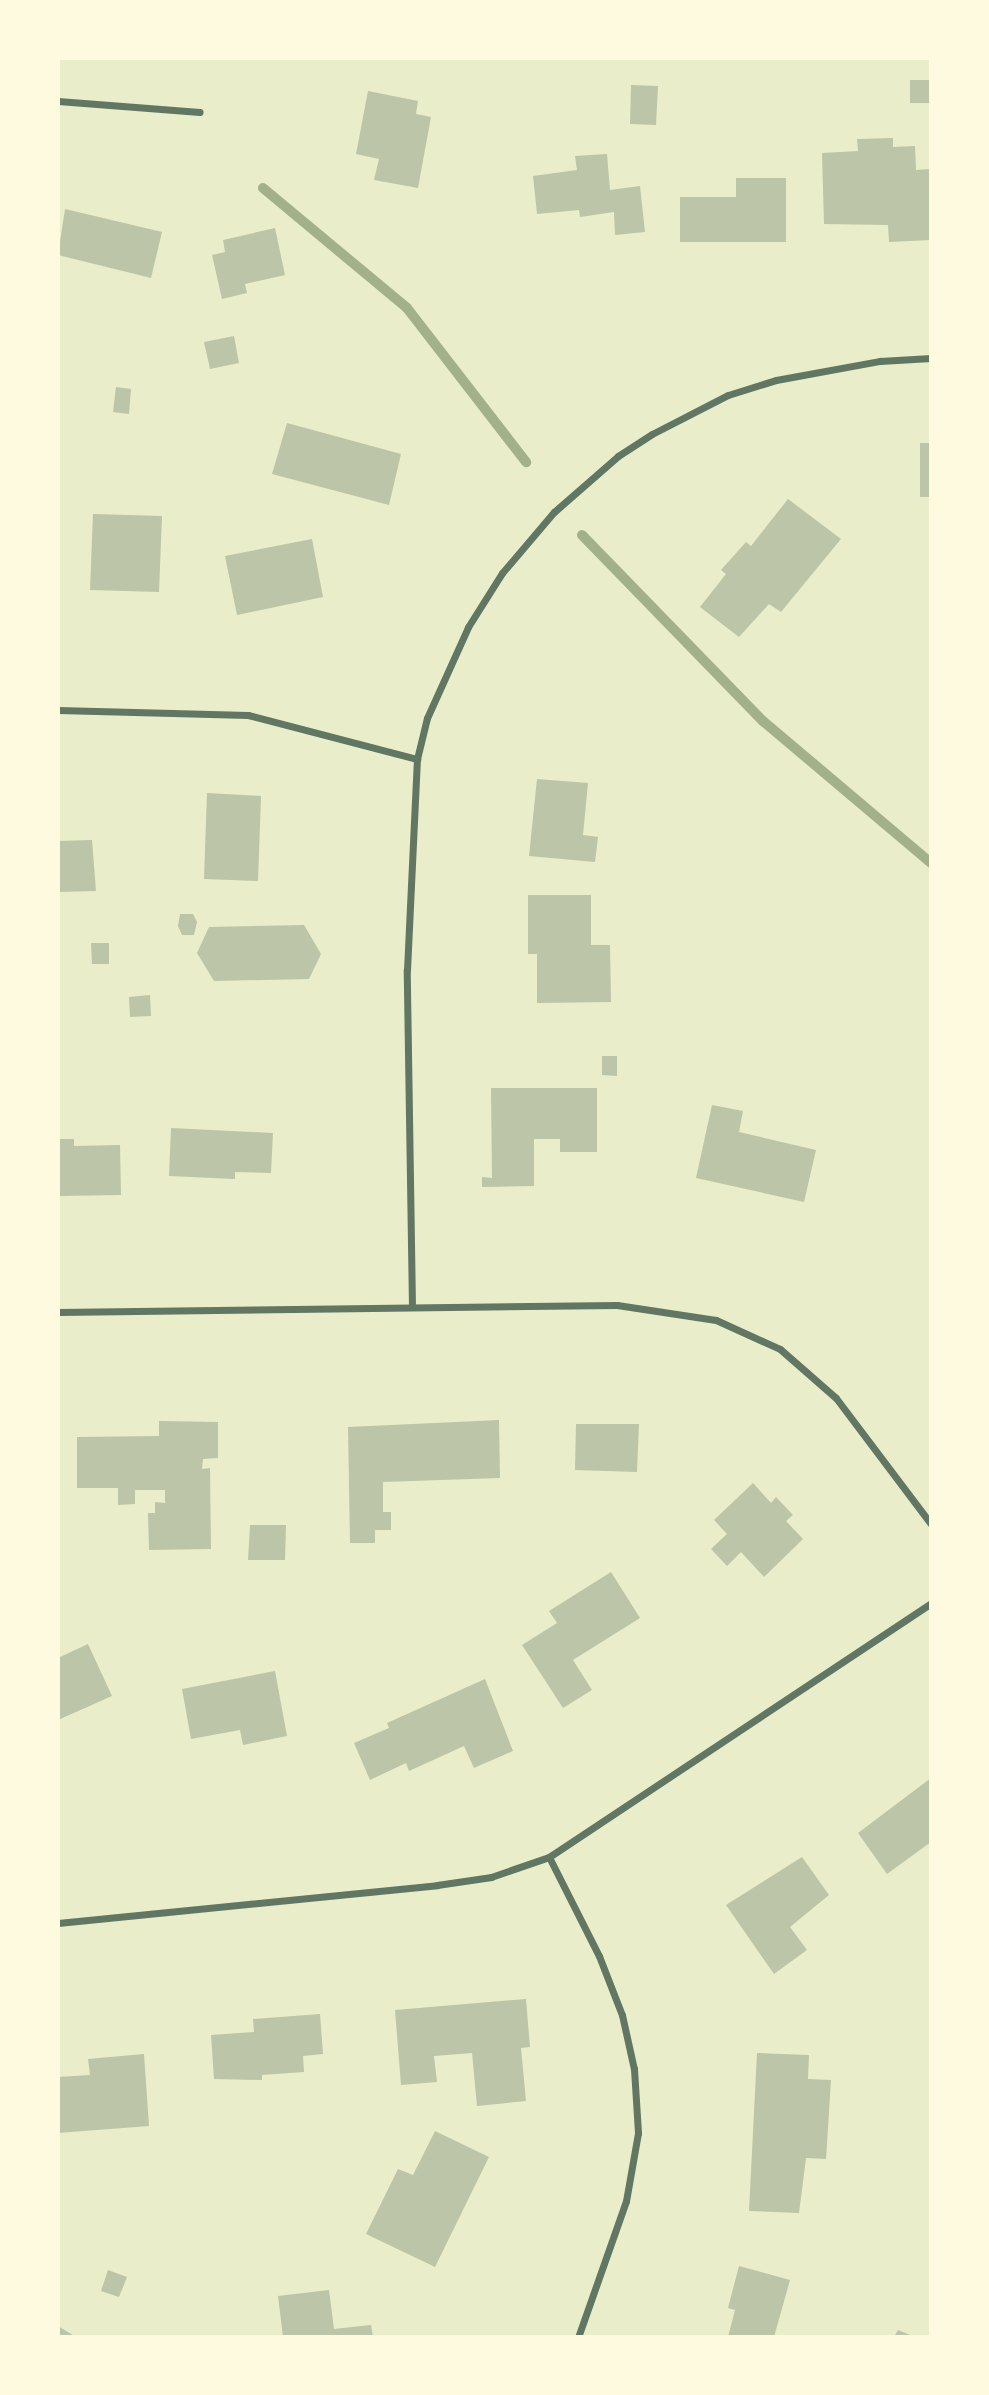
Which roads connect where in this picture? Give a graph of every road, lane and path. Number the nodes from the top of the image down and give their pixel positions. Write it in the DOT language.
graph roads {
  1 [pos="58,101"];
  2 [pos="200,112"];
  3 [pos="931,358"];
  4 [pos="58,710"];
  5 [pos="416,759"];
  6 [pos="412,1307"];
  7 [pos="58,1312"];
  8 [pos="931,1524"];
  9 [pos="931,1603"];
  10 [pos="549,1857"];
  11 [pos="58,1923"];
  12 [pos="578,2337"];
  1 -- 2 [label="street"];
  3 -- 5 [label="street"];
  4 -- 5 [label="street"];
  5 -- 6 [label="street"];
  6 -- 7 [label="street"];
  6 -- 8 [label="street"];
  9 -- 10 [label="street"];
  10 -- 11 [label="street"];
  10 -- 12 [label="street"];
}
